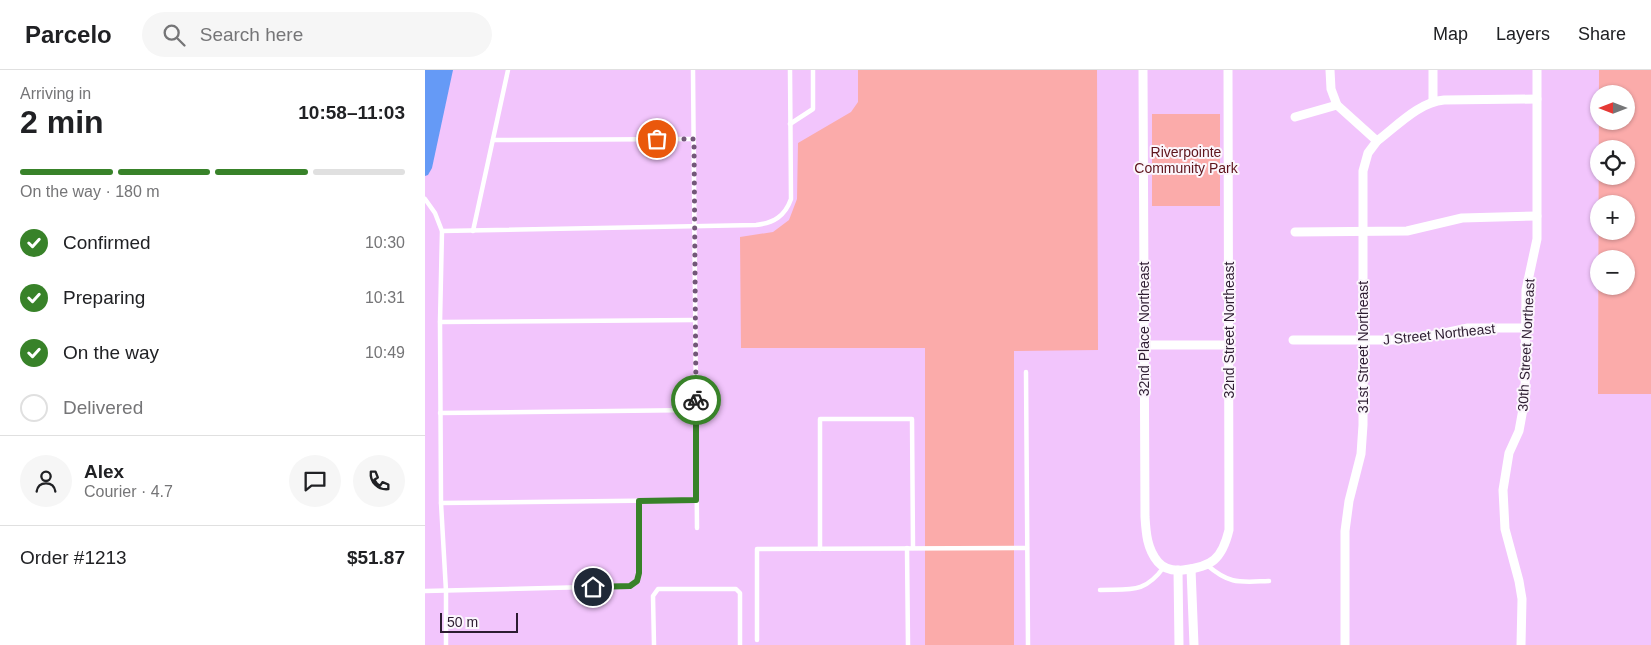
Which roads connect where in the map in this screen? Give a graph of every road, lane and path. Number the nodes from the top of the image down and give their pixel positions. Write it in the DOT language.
graph roads {
  1 [pos="508,70"];
  2 [pos="693,70"];
  3 [pos="790,70"];
  4 [pos="813,70"];
  5 [pos="1143,70"];
  6 [pos="1228,70"];
  7 [pos="1330,70"];
  8 [pos="1433,70"];
  9 [pos="1537,70"];
  10 [pos="1537,99"];
  11 [pos="1433,101"];
  12 [pos="1337,105"];
  13 [pos="1295,117"];
  14 [pos="790,124"];
  15 [pos="694,139"];
  16 [pos="493,140"];
  17 [pos="1377,141"];
  18 [pos="425,199"];
  19 [pos="1537,216"];
  20 [pos="695,227"];
  21 [pos="473,230"];
  22 [pos="442,231"];
  23 [pos="1295,232"];
  24 [pos="1363,232"];
  25 [pos="695,320"];
  26 [pos="440,322"];
  27 [pos="1525,328"];
  28 [pos="1293,340"];
  29 [pos="1363,340"];
  30 [pos="1144,345"];
  31 [pos="1229,345"];
  32 [pos="1026,372"];
  33 [pos="696,410"];
  34 [pos="440,413"];
  35 [pos="696,500"];
  36 [pos="639,501"];
  37 [pos="441,504"];
  38 [pos="697,528"];
  39 [pos="907,548"];
  40 [pos="913,548"];
  41 [pos="1027,548"];
  42 [pos="820,549"];
  43 [pos="1207,565"];
  44 [pos="1164,567"];
  45 [pos="1191,569"];
  46 [pos="1178,570"];
  47 [pos="1269,581"];
  48 [pos="446,590"];
  49 [pos="1100,590"];
  50 [pos="425,591"];
  51 [pos="757,640"];
  52 [pos="446,645"];
  53 [pos="654,645"];
  54 [pos="740,645"];
  55 [pos="907,645"];
  56 [pos="1028,645"];
  57 [pos="1179,645"];
  58 [pos="1194,645"];
  59 [pos="1345,645"];
  60 [pos="1521,645"];
  1 -- 16 [label="lane"];
  2 -- 15 [label="lane"];
  3 -- 14 [label="lane"];
  4 -- 14 [label="lane"];
  5 -- 30 [label="street, 32nd Place Northeast"];
  6 -- 31 [label="street, 32nd Street Northeast"];
  7 -- 12 [label="street"];
  8 -- 11 [label="street"];
  9 -- 10 [label="street, 30th Street Northeast"];
  10 -- 11 [label="street"];
  10 -- 19 [label="street, 30th Street Northeast"];
  11 -- 17 [label="street"];
  12 -- 13 [label="street"];
  12 -- 17 [label="street"];
  14 -- 20 [label="lane"];
  15 -- 16 [label="lane"];
  15 -- 20 [label="lane"];
  16 -- 21 [label="lane"];
  17 -- 24 [label="street, 31st Street Northeast"];
  18 -- 22 [label="lane"];
  19 -- 24 [label="street"];
  19 -- 27 [label="street, 30th Street Northeast"];
  20 -- 21 [label="lane"];
  20 -- 25 [label="lane"];
  21 -- 22 [label="lane"];
  22 -- 26 [label="lane"];
  23 -- 24 [label="street"];
  24 -- 29 [label="street, 31st Street Northeast"];
  25 -- 26 [label="lane"];
  25 -- 33 [label="lane"];
  26 -- 34 [label="lane"];
  27 -- 29 [label="street, J Street Northeast"];
  27 -- 60 [label="street, 30th Street Northeast"];
  28 -- 29 [label="street, J Street Northeast"];
  29 -- 59 [label="street, 31st Street Northeast"];
  30 -- 31 [label="street"];
  30 -- 44 [label="street, 32nd Place Northeast"];
  31 -- 43 [label="street, 32nd Street Northeast"];
  32 -- 41 [label="lane"];
  33 -- 34 [label="lane"];
  33 -- 35 [label="lane"];
  34 -- 37 [label="lane"];
  35 -- 36 [label="lane"];
  35 -- 38 [label="lane"];
  36 -- 37 [label="lane"];
  36 -- 48 [label="lane"];
  37 -- 48 [label="lane"];
  39 -- 40 [label="lane"];
  39 -- 42 [label="lane"];
  39 -- 55 [label="lane"];
  40 -- 41 [label="lane"];
  40 -- 42 [label="lane"];
  41 -- 56 [label="lane"];
  42 -- 51 [label="lane"];
  43 -- 45 [label="street"];
  43 -- 47 [label="lane"];
  44 -- 46 [label="street"];
  44 -- 49 [label="lane"];
  45 -- 46 [label="street"];
  45 -- 58 [label="street"];
  46 -- 57 [label="street"];
  48 -- 50 [label="lane"];
  48 -- 52 [label="lane"];
  53 -- 54 [label="lane"];
}
